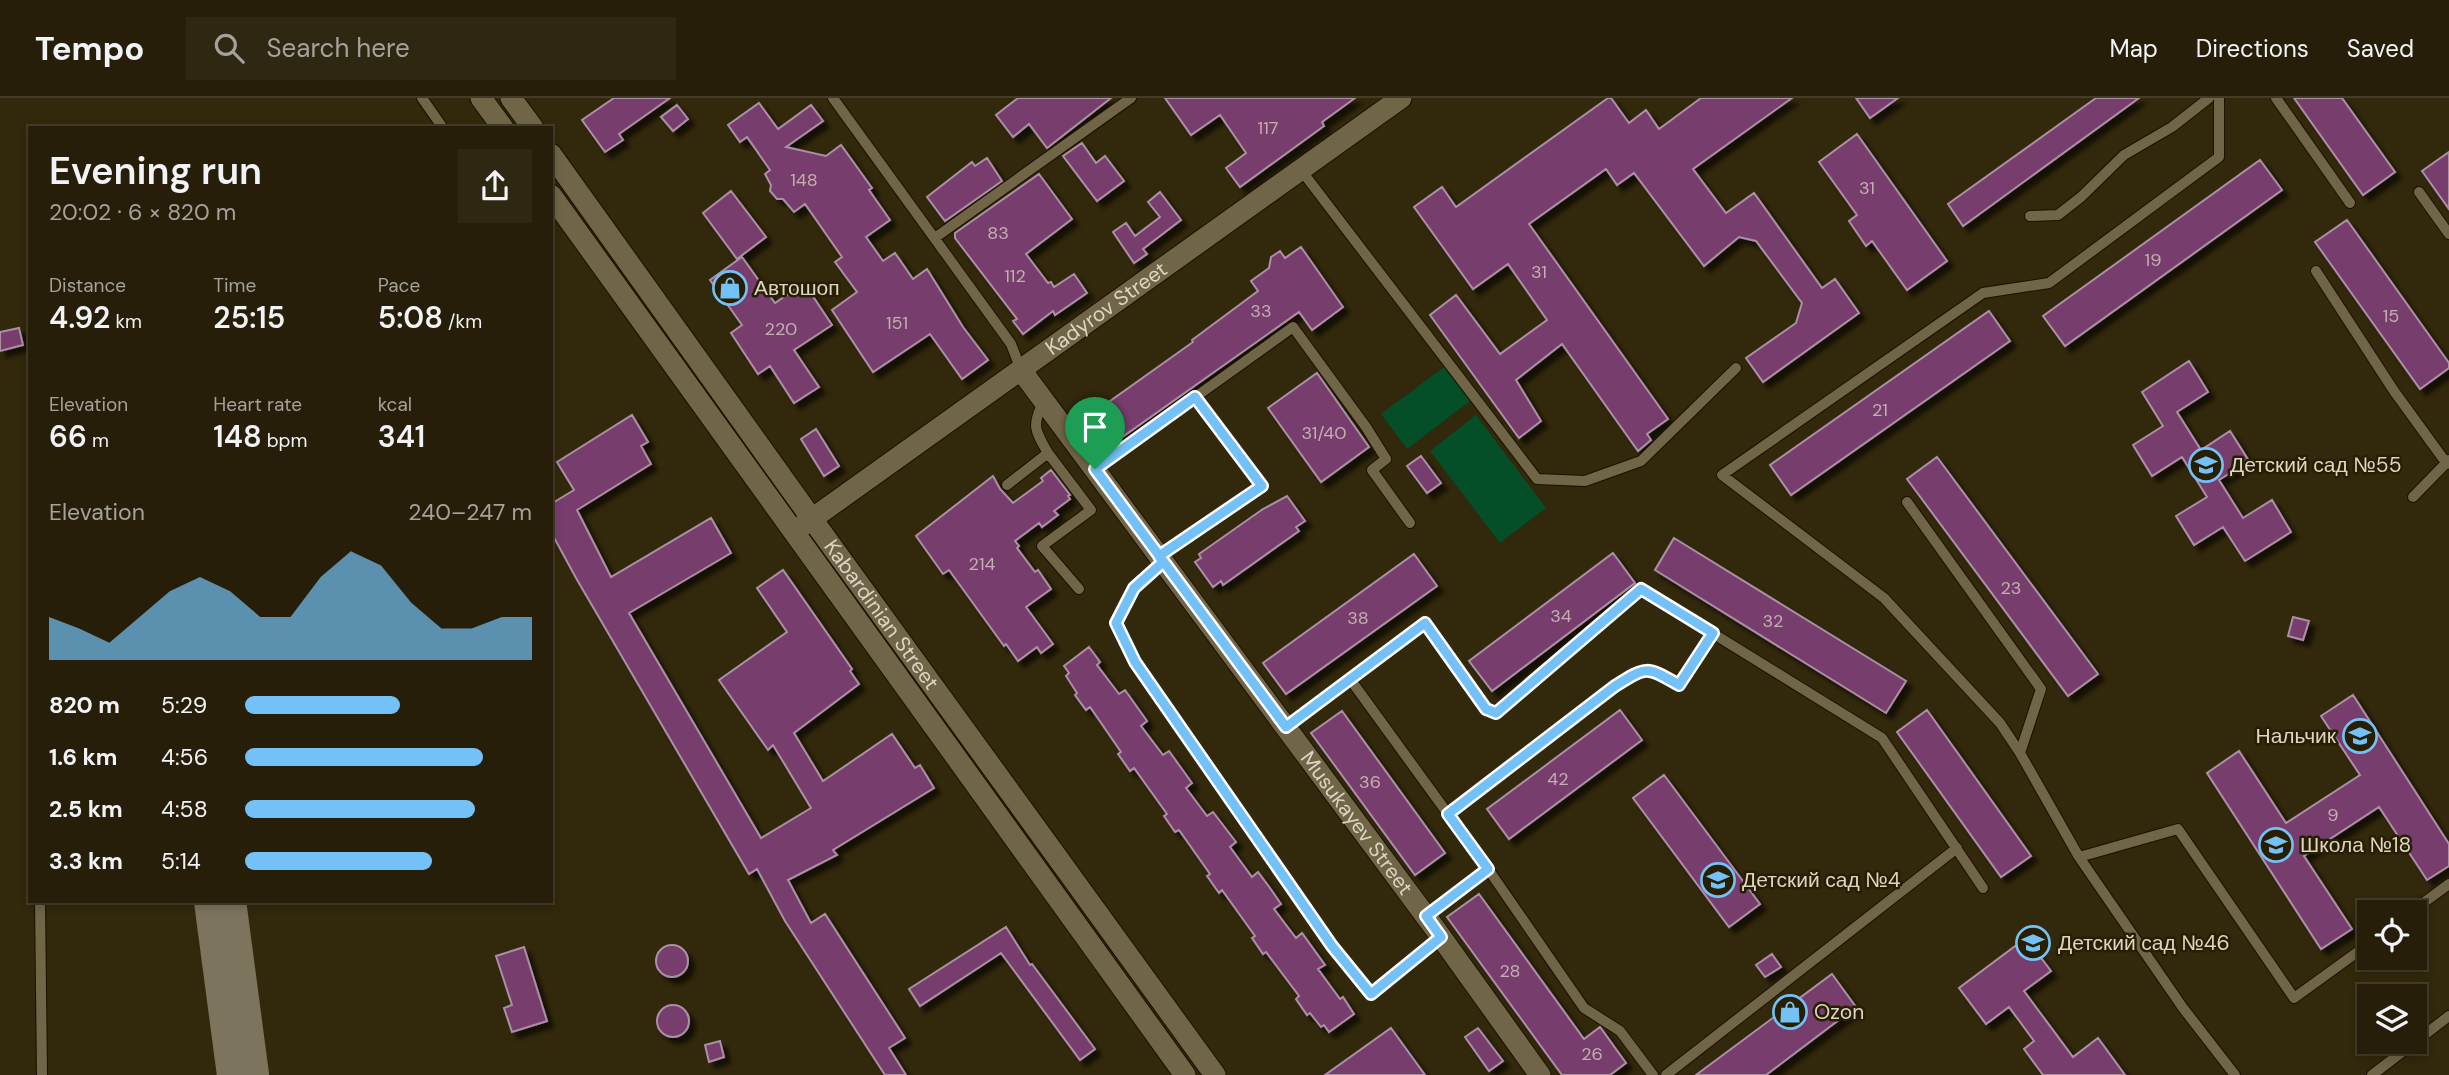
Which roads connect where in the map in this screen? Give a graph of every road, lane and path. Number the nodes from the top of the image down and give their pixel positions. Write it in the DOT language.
graph roads {
  1 [pos="422,98"];
  2 [pos="481,98"];
  3 [pos="512,98"];
  4 [pos="833,98"];
  5 [pos="1131,98"];
  6 [pos="1401,98"];
  7 [pos="2209,98"];
  8 [pos="2219,98"];
  9 [pos="2276,98"];
  10 [pos="442,126"];
  11 [pos="502,126"];
  12 [pos="532,126"];
  13 [pos="553,157"];
  14 [pos="1301,170"];
  15 [pos="2418,192"];
  16 [pos="553,198"];
  17 [pos="2350,203"];
  18 [pos="2030,216"];
  19 [pos="2449,234"];
  20 [pos="936,237"];
  21 [pos="2316,271"];
  22 [pos="1736,368"];
  23 [pos="1021,370"];
  24 [pos="1195,397"];
  25 [pos="1044,400"];
  26 [pos="1048,453"];
  27 [pos="2448,462"];
  28 [pos="1095,469"];
  29 [pos="1007,485"];
  30 [pos="2413,496"];
  31 [pos="1907,502"];
  32 [pos="812,519"];
  33 [pos="1410,523"];
  34 [pos="794,533"];
  35 [pos="1161,559"];
  36 [pos="1079,589"];
  37 [pos="1713,633"];
  38 [pos="1350,679"];
  39 [pos="1286,727"];
  40 [pos="2021,753"];
  41 [pos="1448,814"];
  42 [pos="1957,848"];
  43 [pos="2079,856"];
  44 [pos="1488,869"];
  45 [pos="2449,884"];
  46 [pos="1983,888"];
  47 [pos="2427,900"];
  48 [pos="40,903"];
  49 [pos="1426,916"];
  50 [pos="1441,937"];
  51 [pos="2357,952"];
  52 [pos="2449,1016"];
  53 [pos="42,1075"];
  54 [pos="1185,1075"];
  55 [pos="1215,1075"];
  56 [pos="1540,1075"];
  57 [pos="1653,1075"];
  58 [pos="1666,1075"];
  59 [pos="2235,1075"];
  60 [pos="2372,1075"];
  1 -- 10 [label="lane"];
  2 -- 11 [label="main road"];
  3 -- 12 [label="main road"];
  4 -- 20 [label="lane"];
  5 -- 20 [label="lane"];
  6 -- 14 [label="main road, Kadyrov Street"];
  7 -- 18 [label="lane"];
  8 -- 40 [label="lane"];
  9 -- 17 [label="lane"];
  13 -- 32 [label="main road, Kabardinian Street"];
  14 -- 22 [label="lane"];
  14 -- 23 [label="main road, Kadyrov Street"];
  15 -- 19 [label="lane"];
  16 -- 34 [label="main road, Kabardinian Street"];
  20 -- 23 [label="lane"];
  21 -- 27 [label="lane"];
  23 -- 25 [label="main road, Musukayev Street"];
  23 -- 32 [label="main road, Kadyrov Street"];
  24 -- 28 [label="lane"];
  24 -- 33 [label="lane"];
  24 -- 35 [label="lane"];
  25 -- 26 [label="lane"];
  25 -- 28 [label="main road, Musukayev Street"];
  26 -- 29 [label="lane"];
  26 -- 36 [label="lane"];
  27 -- 30 [label="lane"];
  28 -- 35 [label="main road, Musukayev Street"];
  31 -- 40 [label="lane"];
  32 -- 34 [label="main road, Kadyrov Street"];
  32 -- 55 [label="main road, Kabardinian Street"];
  34 -- 54 [label="main road, Kabardinian Street"];
  35 -- 39 [label="main road, Musukayev Street"];
  35 -- 50 [label="lane"];
  37 -- 38 [label="lane"];
  37 -- 41 [label="lane"];
  37 -- 42 [label="lane"];
  38 -- 39 [label="lane"];
  38 -- 41 [label="lane"];
  39 -- 49 [label="main road, Musukayev Street"];
  40 -- 43 [label="lane"];
  41 -- 44 [label="lane"];
  42 -- 46 [label="lane"];
  42 -- 58 [label="lane"];
  43 -- 51 [label="lane"];
  43 -- 59 [label="lane"];
  44 -- 49 [label="lane"];
  44 -- 57 [label="lane"];
  45 -- 47 [label="lane"];
  48 -- 53 [label="lane"];
  49 -- 50 [label="main road, Musukayev Street"];
  50 -- 56 [label="main road, Musukayev Street"];
  52 -- 60 [label="lane"];
}
